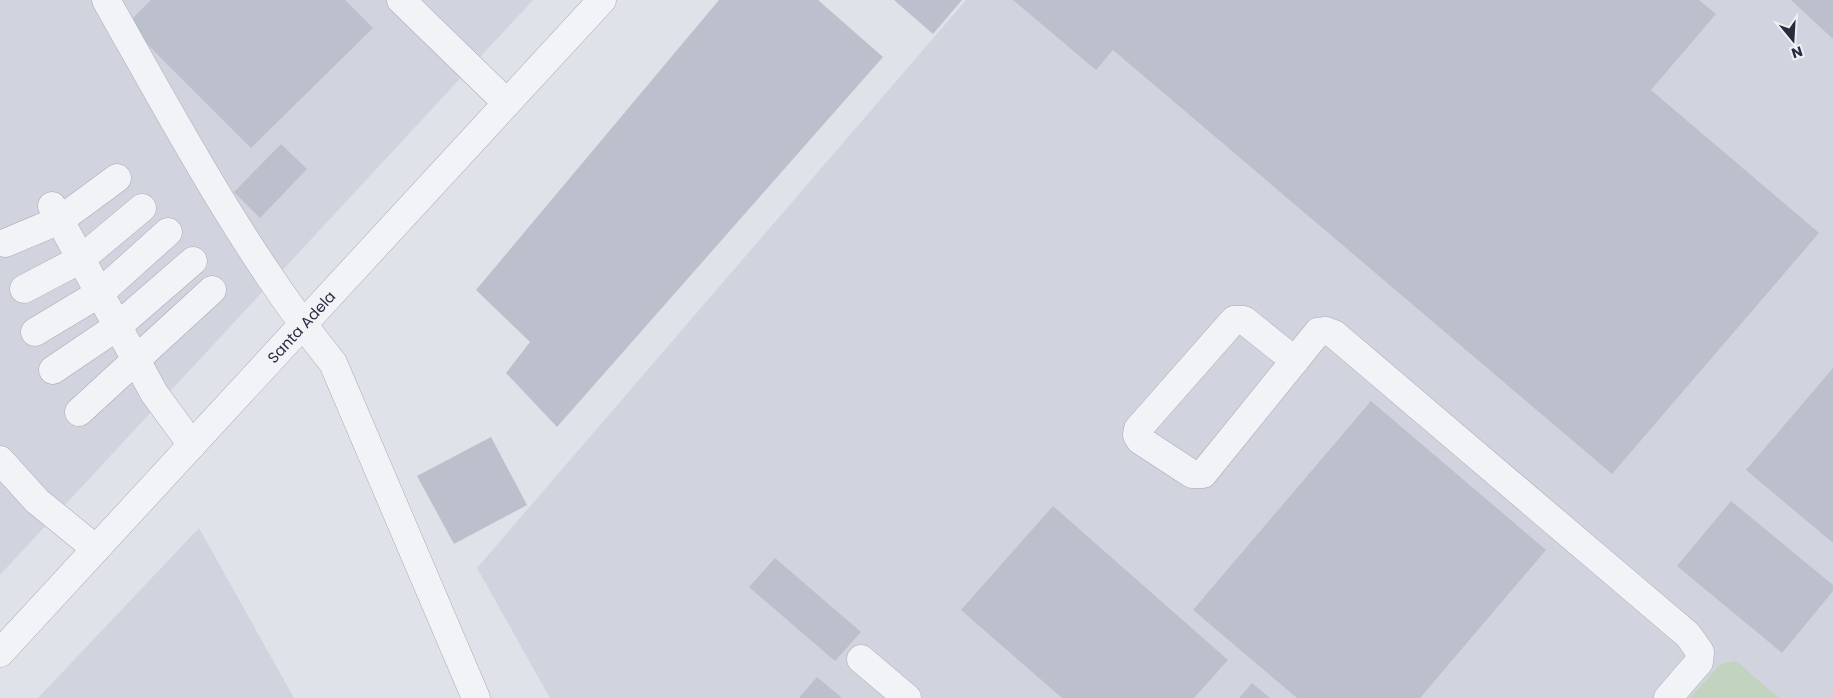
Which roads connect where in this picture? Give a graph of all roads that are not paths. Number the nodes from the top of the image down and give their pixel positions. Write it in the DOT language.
graph roads {
  1 [pos="106,0"];
  2 [pos="401,0"];
  3 [pos="602,0"];
  4 [pos="507,104"];
  5 [pos="117,178"];
  6 [pos="142,208"];
  7 [pos="56,213"];
  8 [pos="168,232"];
  9 [pos="5,242"];
  10 [pos="81,259"];
  11 [pos="193,262"];
  12 [pos="24,289"];
  13 [pos="212,290"];
  14 [pos="100,293"];
  15 [pos="302,325"];
  16 [pos="118,326"];
  17 [pos="35,332"];
  18 [pos="135,358"];
  19 [pos="1295,361"];
  20 [pos="53,370"];
  21 [pos="79,412"];
  22 [pos="192,445"];
  23 [pos="0,460"];
  24 [pos="96,549"];
  25 [pos="0,653"];
  26 [pos="861,658"];
  27 [pos="476,698"];
  28 [pos="908,698"];
  29 [pos="1668,698"];
  1 -- 15 [label="street"];
  2 -- 4 [label="street"];
  3 -- 4 [label="street, Santa Adela"];
  4 -- 15 [label="street, Santa Adela"];
  5 -- 7 [label="street"];
  6 -- 10 [label="street"];
  7 -- 9 [label="street"];
  7 -- 10 [label="street"];
  8 -- 14 [label="street"];
  10 -- 12 [label="street"];
  10 -- 14 [label="street"];
  11 -- 16 [label="street"];
  13 -- 18 [label="street"];
  14 -- 16 [label="street"];
  14 -- 17 [label="street"];
  15 -- 22 [label="street, Santa Adela"];
  15 -- 27 [label="street"];
  16 -- 18 [label="street"];
  16 -- 20 [label="street"];
  18 -- 21 [label="street"];
  18 -- 22 [label="street"];
  19 -- 19 [label="street"];
  19 -- 29 [label="street"];
  22 -- 24 [label="street, Santa Adela"];
  23 -- 24 [label="street"];
  24 -- 25 [label="street, Santa Adela"];
  26 -- 28 [label="street"];
}
